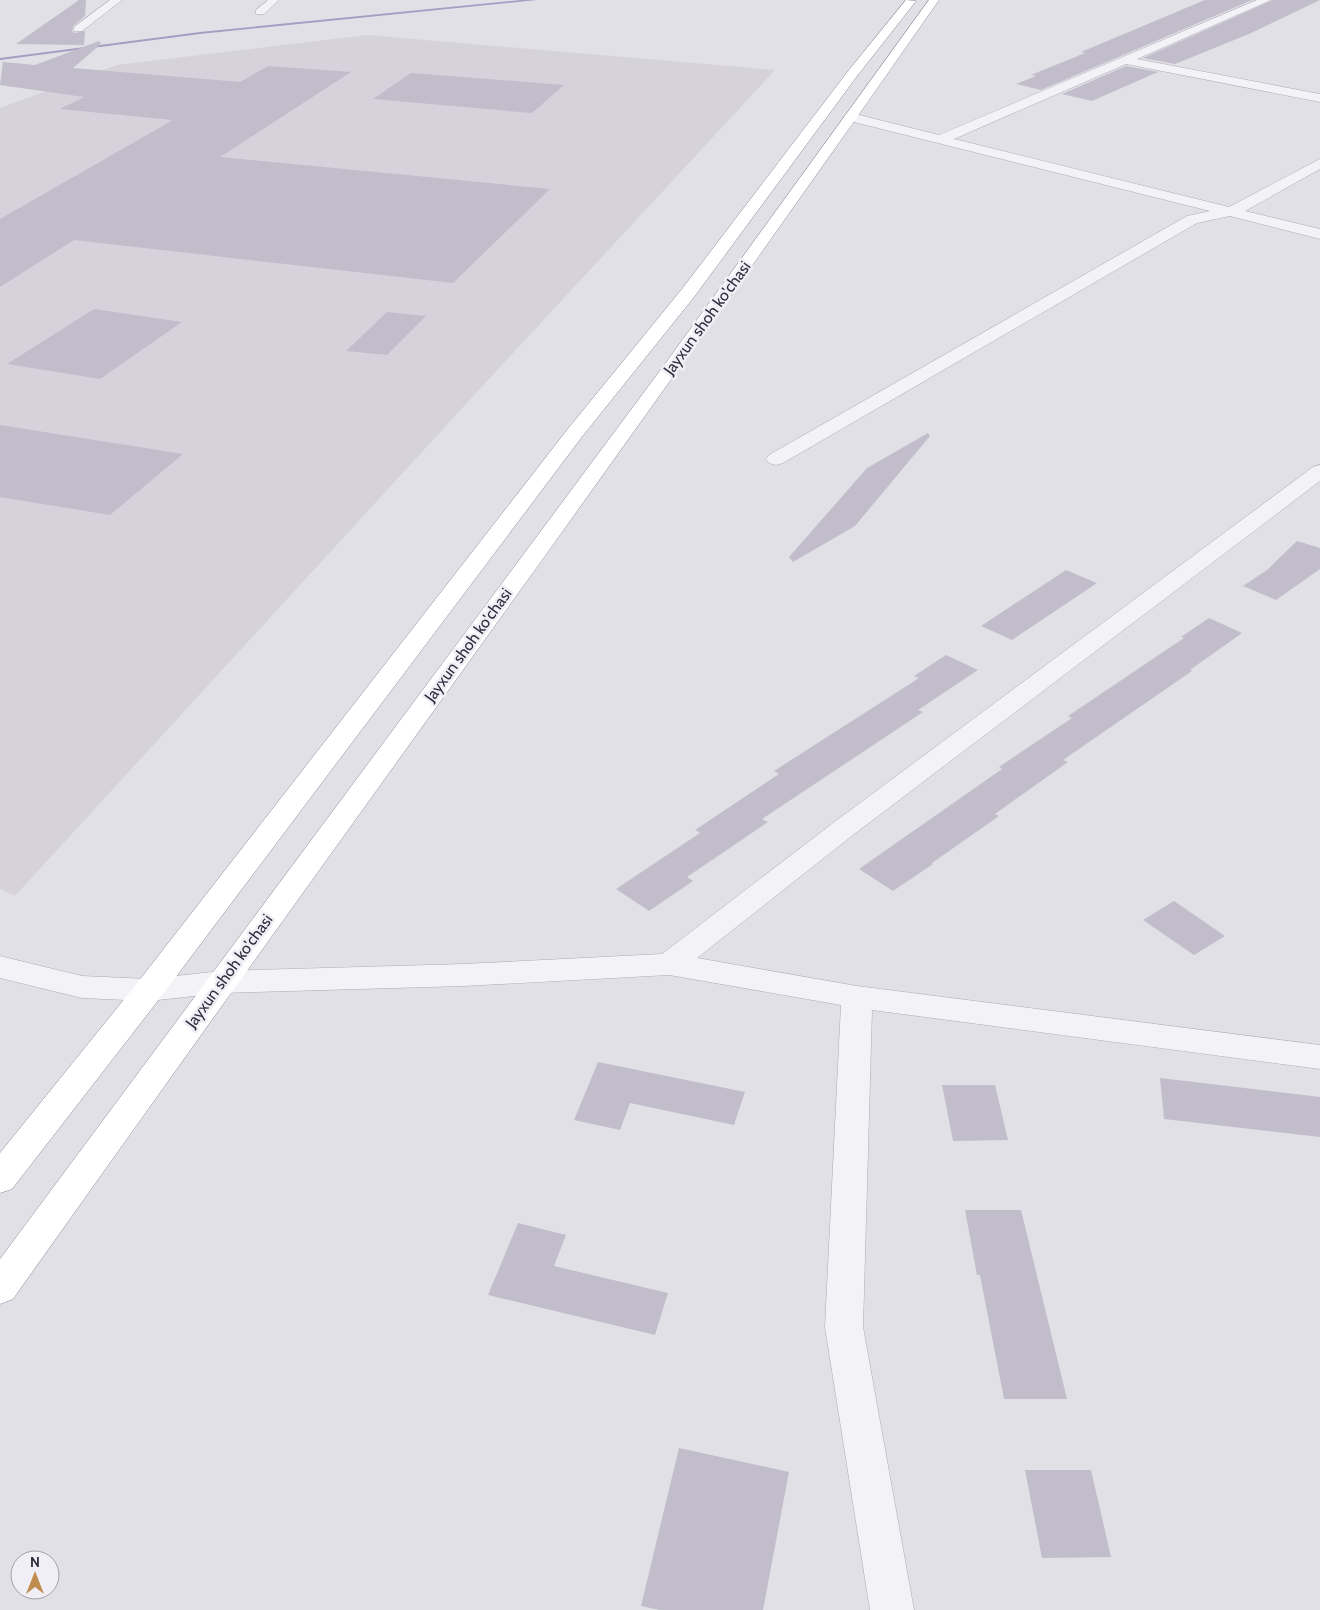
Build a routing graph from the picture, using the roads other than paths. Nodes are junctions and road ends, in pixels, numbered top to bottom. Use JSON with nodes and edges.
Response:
{"nodes":[{"id":1,"x":117,"y":0,"type":"edge"},
{"id":2,"x":274,"y":0,"type":"edge"},
{"id":3,"x":912,"y":0,"type":"edge"},
{"id":4,"x":934,"y":0,"type":"edge"},
{"id":5,"x":1266,"y":0,"type":"edge"},
{"id":6,"x":260,"y":12,"type":"dead end"},
{"id":7,"x":78,"y":29,"type":"dead end"},
{"id":8,"x":1127,"y":61,"type":"junction"},
{"id":9,"x":1320,"y":98,"type":"edge"},
{"id":10,"x":851,"y":117,"type":"junction"},
{"id":11,"x":938,"y":140,"type":"junction"},
{"id":12,"x":1320,"y":162,"type":"edge"},
{"id":13,"x":1233,"y":211,"type":"junction"},
{"id":14,"x":1320,"y":234,"type":"edge"},
{"id":15,"x":776,"y":459,"type":"dead end"},
{"id":16,"x":1320,"y":471,"type":"edge"},
{"id":17,"x":669,"y":964,"type":"junction"},
{"id":18,"x":0,"y":967,"type":"edge"},
{"id":19,"x":221,"y":982,"type":"junction"},
{"id":20,"x":149,"y":990,"type":"junction"},
{"id":21,"x":857,"y":997,"type":"junction"},
{"id":22,"x":1320,"y":1057,"type":"edge"},
{"id":23,"x":0,"y":1179,"type":"edge"},
{"id":24,"x":0,"y":1288,"type":"edge"},
{"id":25,"x":892,"y":1610,"type":"edge"}],
"edges":[{"from":1,"to":7,"type":"street"},
{"from":2,"to":6,"type":"street"},
{"from":3,"to":20,"type":"highway","name":"Jayxun shoh ko'chasi"},
{"from":4,"to":10,"type":"highway","name":"Jayxun shoh ko'chasi"},
{"from":5,"to":8,"type":"street"},
{"from":8,"to":9,"type":"street"},
{"from":8,"to":11,"type":"street"},
{"from":10,"to":11,"type":"street"},
{"from":10,"to":19,"type":"highway","name":"Jayxun shoh ko'chasi"},
{"from":11,"to":13,"type":"street"},
{"from":12,"to":13,"type":"street"},
{"from":13,"to":14,"type":"street"},
{"from":13,"to":15,"type":"street"},
{"from":16,"to":17,"type":"street"},
{"from":17,"to":19,"type":"street"},
{"from":17,"to":21,"type":"street"},
{"from":18,"to":20,"type":"street"},
{"from":19,"to":20,"type":"street"},
{"from":19,"to":24,"type":"highway","name":"Jayxun shoh ko'chasi"},
{"from":20,"to":23,"type":"highway","name":"Jayxun shoh ko'chasi"},
{"from":21,"to":22,"type":"street"},
{"from":21,"to":25,"type":"street"}]}
